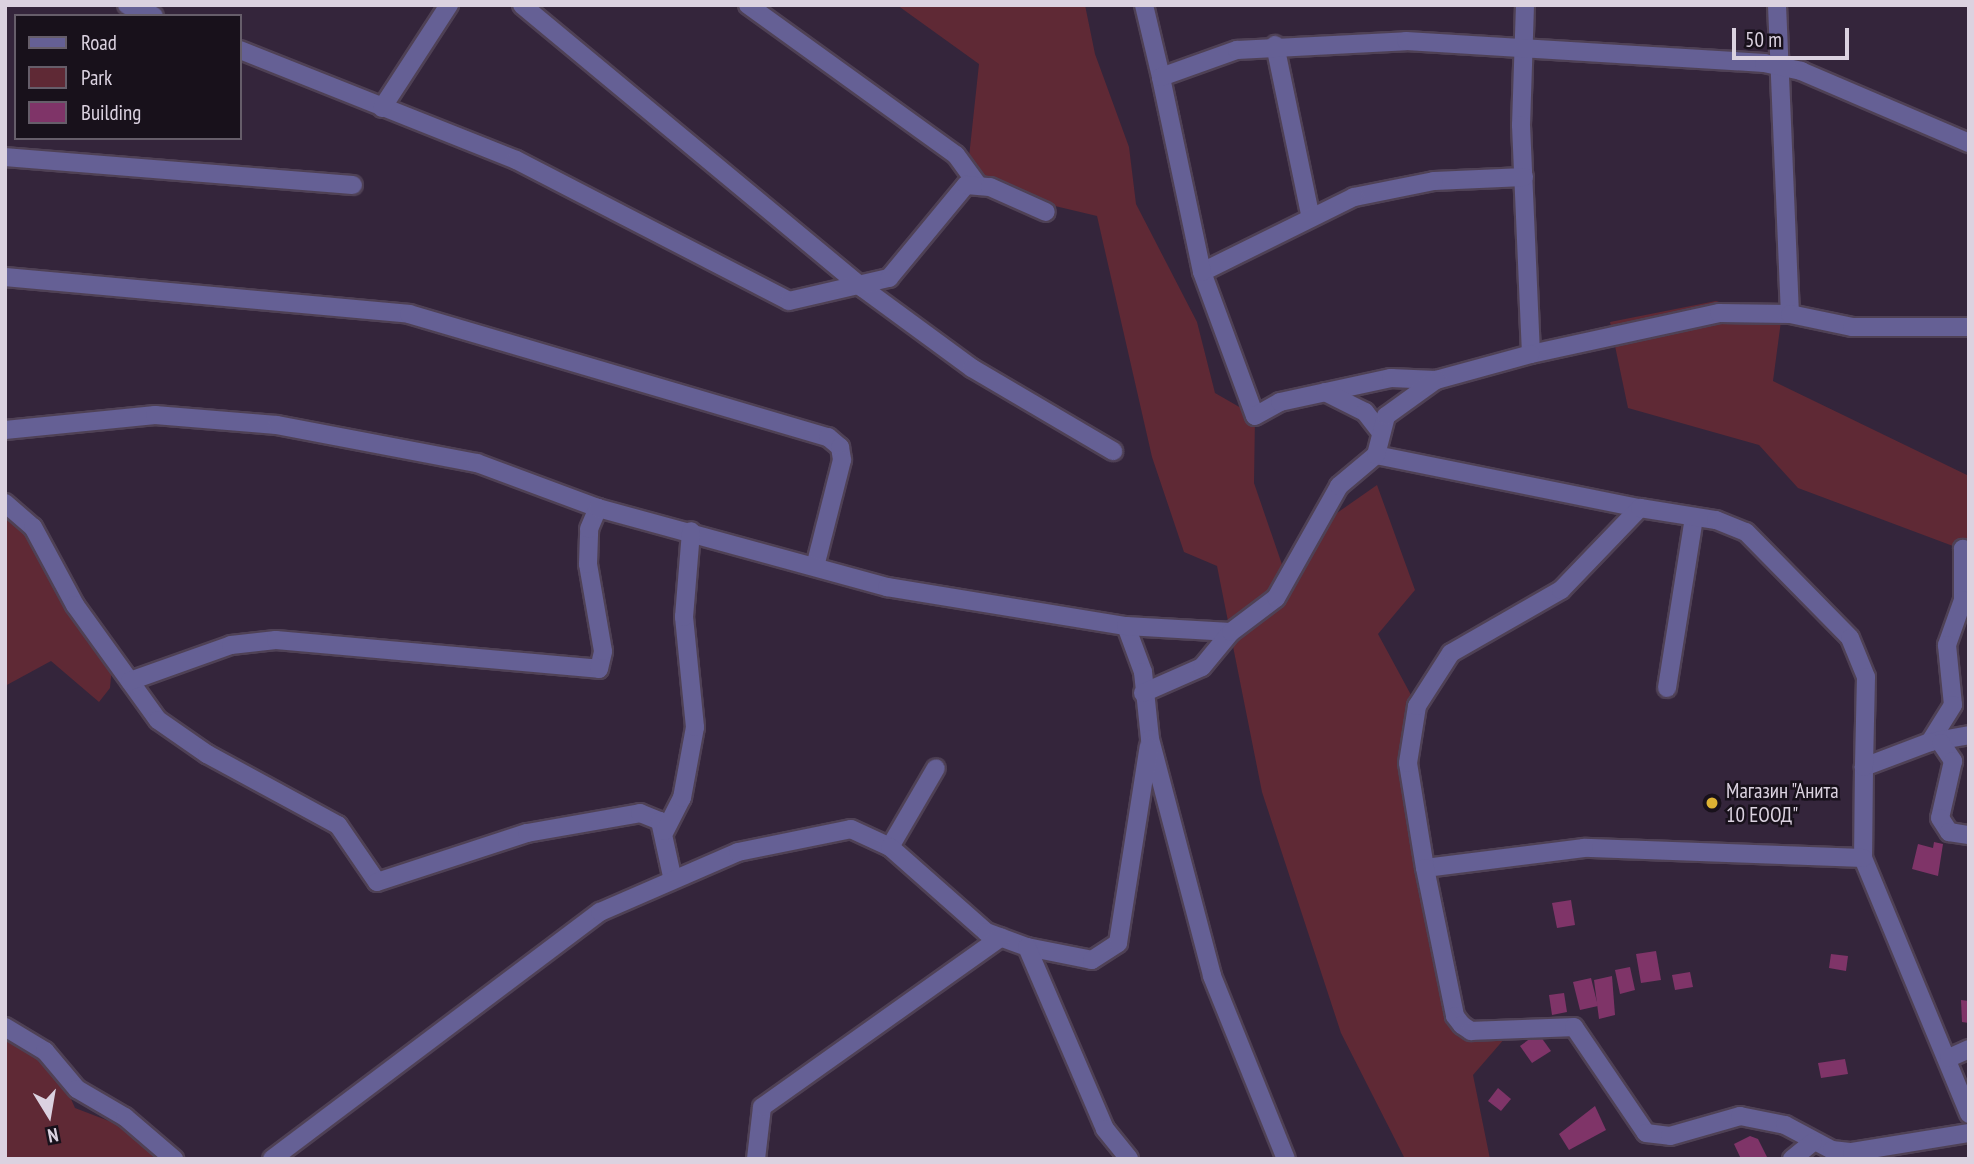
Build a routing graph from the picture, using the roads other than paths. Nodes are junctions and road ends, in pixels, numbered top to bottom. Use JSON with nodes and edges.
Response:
{"nodes":[{"id":1,"x":127,"y":5,"type":"edge"},
{"id":2,"x":449,"y":5,"type":"edge"},
{"id":3,"x":522,"y":5,"type":"edge"},
{"id":4,"x":748,"y":5,"type":"edge"},
{"id":5,"x":1143,"y":5,"type":"edge"},
{"id":6,"x":1525,"y":5,"type":"edge"},
{"id":7,"x":1777,"y":5,"type":"edge"},
{"id":8,"x":149,"y":14,"type":"edge"},
{"id":9,"x":1275,"y":45,"type":"junction"},
{"id":10,"x":242,"y":51,"type":"edge"},
{"id":11,"x":1523,"y":52,"type":"junction"},
{"id":12,"x":1781,"y":67,"type":"junction"},
{"id":13,"x":1161,"y":77,"type":"junction"},
{"id":14,"x":382,"y":108,"type":"junction"},
{"id":15,"x":1969,"y":143,"type":"edge"},
{"id":16,"x":5,"y":157,"type":"edge"},
{"id":17,"x":1524,"y":177,"type":"junction"},
{"id":18,"x":977,"y":184,"type":"junction"},
{"id":19,"x":353,"y":185,"type":"dead end"},
{"id":20,"x":1046,"y":212,"type":"dead end"},
{"id":21,"x":1310,"y":214,"type":"junction"},
{"id":22,"x":1202,"y":272,"type":"junction"},
{"id":23,"x":5,"y":277,"type":"edge"},
{"id":24,"x":863,"y":288,"type":"junction"},
{"id":25,"x":1790,"y":314,"type":"junction"},
{"id":26,"x":1969,"y":327,"type":"edge"},
{"id":27,"x":1531,"y":354,"type":"junction"},
{"id":28,"x":1436,"y":380,"type":"junction"},
{"id":29,"x":1325,"y":391,"type":"junction"},
{"id":30,"x":5,"y":430,"type":"edge"},
{"id":31,"x":1379,"y":430,"type":"junction"},
{"id":32,"x":1113,"y":452,"type":"dead end"},
{"id":33,"x":1376,"y":455,"type":"junction"},
{"id":34,"x":5,"y":503,"type":"edge"},
{"id":35,"x":598,"y":508,"type":"junction"},
{"id":36,"x":1640,"y":508,"type":"junction"},
{"id":37,"x":1694,"y":517,"type":"junction"},
{"id":38,"x":691,"y":531,"type":"junction"},
{"id":39,"x":1969,"y":552,"type":"edge"},
{"id":40,"x":815,"y":567,"type":"junction"},
{"id":41,"x":1126,"y":625,"type":"junction"},
{"id":42,"x":1231,"y":632,"type":"junction"},
{"id":43,"x":130,"y":681,"type":"junction"},
{"id":44,"x":1667,"y":688,"type":"dead end"},
{"id":45,"x":1143,"y":693,"type":"junction"},
{"id":46,"x":1969,"y":735,"type":"edge"},
{"id":47,"x":1150,"y":739,"type":"junction"},
{"id":48,"x":1936,"y":742,"type":"junction"},
{"id":49,"x":1864,"y":767,"type":"junction"},
{"id":50,"x":936,"y":768,"type":"dead end"},
{"id":51,"x":665,"y":831,"type":"junction"},
{"id":52,"x":1969,"y":835,"type":"edge"},
{"id":53,"x":890,"y":848,"type":"junction"},
{"id":54,"x":1863,"y":858,"type":"junction"},
{"id":55,"x":1425,"y":868,"type":"junction"},
{"id":56,"x":672,"y":876,"type":"junction"},
{"id":57,"x":1001,"y":937,"type":"junction"},
{"id":58,"x":1027,"y":947,"type":"junction"},
{"id":59,"x":5,"y":1027,"type":"edge"},
{"id":60,"x":1969,"y":1049,"type":"edge"},
{"id":61,"x":1948,"y":1058,"type":"junction"},
{"id":62,"x":1969,"y":1114,"type":"edge"},
{"id":63,"x":1969,"y":1133,"type":"edge"},
{"id":64,"x":1813,"y":1142,"type":"junction"},
{"id":65,"x":174,"y":1159,"type":"edge"},
{"id":66,"x":272,"y":1159,"type":"edge"},
{"id":67,"x":757,"y":1159,"type":"edge"},
{"id":68,"x":1129,"y":1159,"type":"edge"},
{"id":69,"x":1286,"y":1159,"type":"edge"},
{"id":70,"x":1792,"y":1159,"type":"edge"}],
"edges":[{"from":1,"to":8,"type":"street"},
{"from":2,"to":14,"type":"street"},
{"from":3,"to":24,"type":"street"},
{"from":4,"to":18,"type":"street"},
{"from":5,"to":13,"type":"street"},
{"from":6,"to":11,"type":"street"},
{"from":7,"to":12,"type":"street"},
{"from":9,"to":11,"type":"street"},
{"from":9,"to":13,"type":"street"},
{"from":9,"to":21,"type":"street"},
{"from":10,"to":14,"type":"street"},
{"from":11,"to":12,"type":"street"},
{"from":11,"to":17,"type":"street"},
{"from":12,"to":15,"type":"street"},
{"from":12,"to":25,"type":"street"},
{"from":13,"to":22,"type":"street"},
{"from":14,"to":24,"type":"street"},
{"from":16,"to":19,"type":"street"},
{"from":17,"to":21,"type":"street"},
{"from":17,"to":27,"type":"street"},
{"from":18,"to":20,"type":"street"},
{"from":18,"to":24,"type":"street"},
{"from":21,"to":22,"type":"street"},
{"from":22,"to":29,"type":"street"},
{"from":23,"to":40,"type":"street"},
{"from":24,"to":32,"type":"street"},
{"from":25,"to":26,"type":"street"},
{"from":25,"to":27,"type":"street"},
{"from":27,"to":28,"type":"street"},
{"from":28,"to":29,"type":"street"},
{"from":28,"to":31,"type":"street"},
{"from":29,"to":31,"type":"street"},
{"from":30,"to":35,"type":"street"},
{"from":31,"to":33,"type":"street"},
{"from":33,"to":36,"type":"street"},
{"from":33,"to":42,"type":"street"},
{"from":34,"to":43,"type":"street"},
{"from":35,"to":38,"type":"street"},
{"from":35,"to":43,"type":"street"},
{"from":36,"to":37,"type":"street"},
{"from":36,"to":55,"type":"street"},
{"from":37,"to":44,"type":"street"},
{"from":37,"to":49,"type":"street"},
{"from":38,"to":40,"type":"street"},
{"from":38,"to":51,"type":"street"},
{"from":39,"to":48,"type":"street"},
{"from":40,"to":41,"type":"street"},
{"from":41,"to":42,"type":"street"},
{"from":41,"to":45,"type":"street"},
{"from":42,"to":45,"type":"street"},
{"from":43,"to":51,"type":"street"},
{"from":45,"to":47,"type":"street"},
{"from":46,"to":48,"type":"street"},
{"from":47,"to":58,"type":"street"},
{"from":47,"to":69,"type":"street"},
{"from":48,"to":49,"type":"street"},
{"from":48,"to":52,"type":"street"},
{"from":49,"to":54,"type":"street"},
{"from":50,"to":53,"type":"street"},
{"from":51,"to":56,"type":"street"},
{"from":53,"to":56,"type":"street"},
{"from":53,"to":57,"type":"street"},
{"from":54,"to":55,"type":"street"},
{"from":54,"to":61,"type":"street"},
{"from":55,"to":64,"type":"street"},
{"from":56,"to":66,"type":"street"},
{"from":57,"to":58,"type":"street"},
{"from":57,"to":67,"type":"street"},
{"from":58,"to":68,"type":"street"},
{"from":59,"to":65,"type":"street"},
{"from":60,"to":61,"type":"street"},
{"from":61,"to":62,"type":"street"},
{"from":63,"to":64,"type":"street"},
{"from":64,"to":70,"type":"street"}]}
